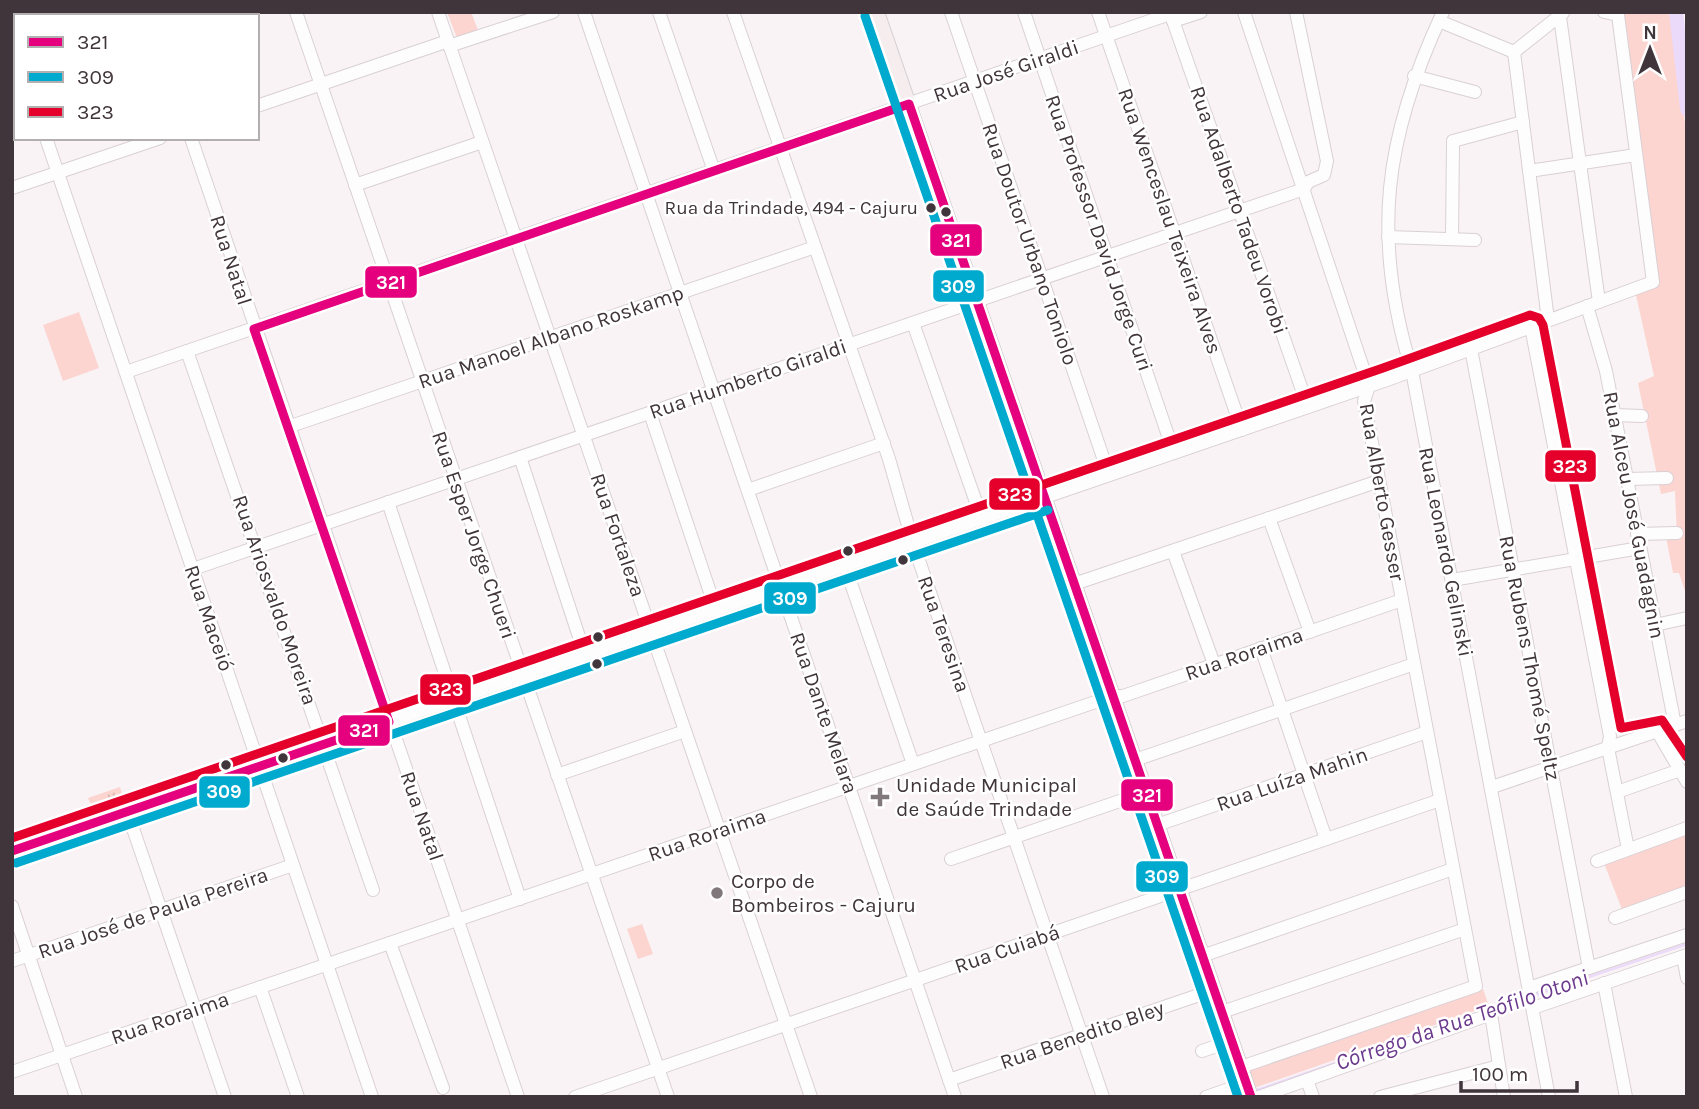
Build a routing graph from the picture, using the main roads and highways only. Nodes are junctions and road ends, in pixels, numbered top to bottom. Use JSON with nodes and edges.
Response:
{"nodes":[{"id":1,"x":877,"y":12,"type":"edge"},
{"id":2,"x":1249,"y":1090,"type":"edge"}],
"edges":[{"from":1,"to":2,"type":"main road"}]}
